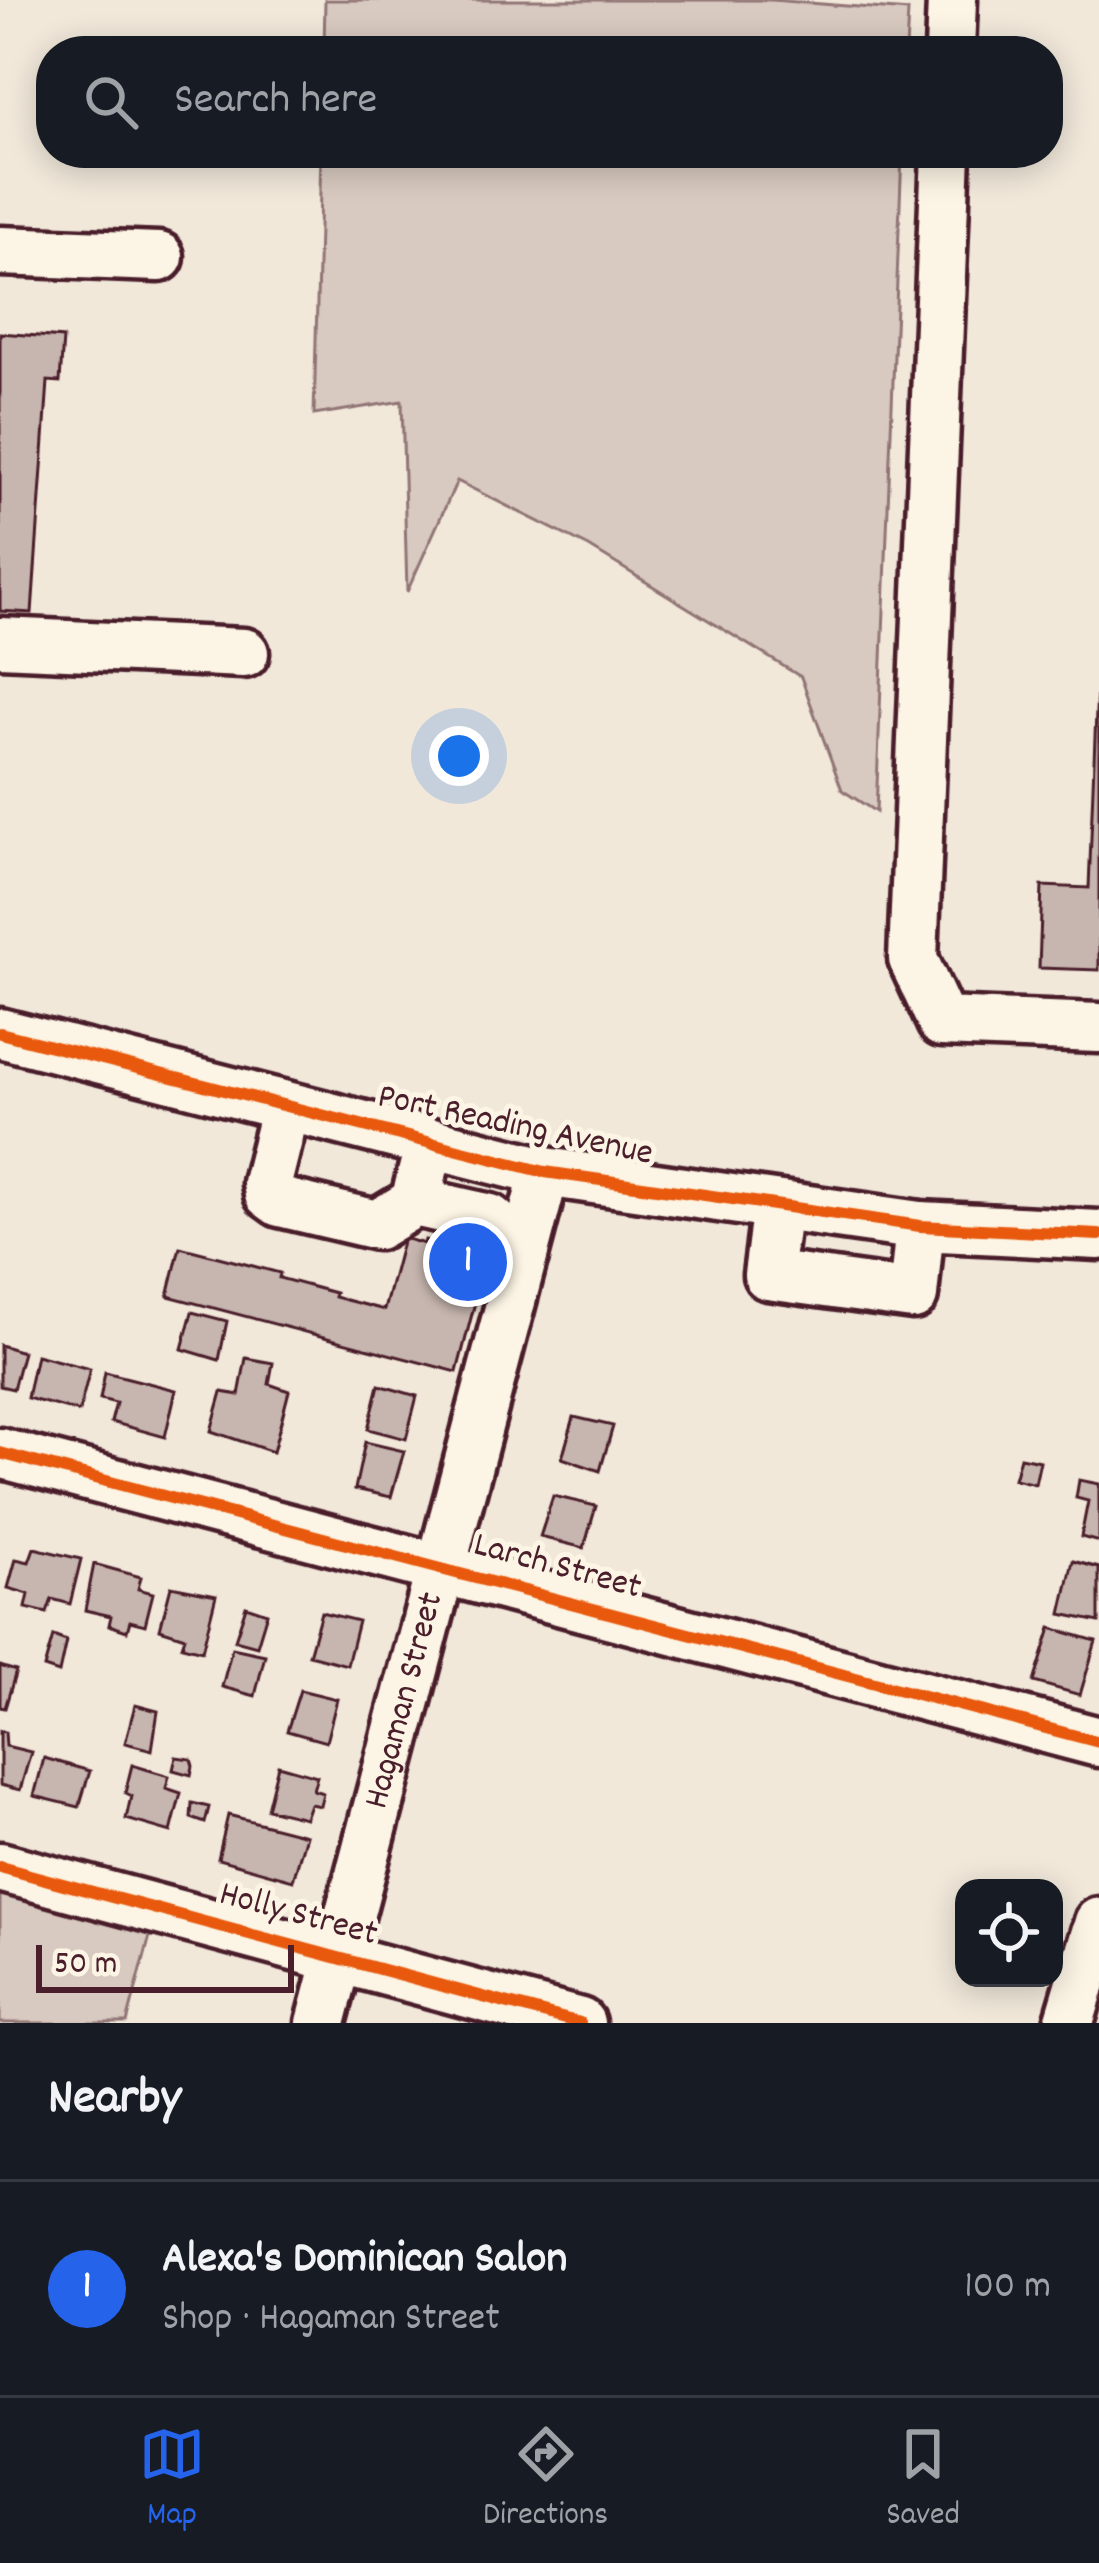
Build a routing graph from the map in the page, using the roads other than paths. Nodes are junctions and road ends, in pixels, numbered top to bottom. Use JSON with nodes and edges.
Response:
{"nodes":[{"id":1,"x":952,"y":0,"type":"edge"},
{"id":2,"x":951,"y":36,"type":"edge"},
{"id":3,"x":945,"y":168,"type":"edge"},
{"id":4,"x":0,"y":251,"type":"edge"},
{"id":5,"x":159,"y":257,"type":"dead end"},
{"id":6,"x":0,"y":642,"type":"edge"},
{"id":7,"x":244,"y":653,"type":"dead end"},
{"id":8,"x":1099,"y":1028,"type":"edge"},
{"id":9,"x":0,"y":1033,"type":"edge"},
{"id":10,"x":286,"y":1106,"type":"junction"},
{"id":11,"x":430,"y":1144,"type":"junction"},
{"id":12,"x":545,"y":1172,"type":"junction"},
{"id":13,"x":415,"y":1202,"type":"junction"},
{"id":14,"x":777,"y":1206,"type":"junction"},
{"id":15,"x":920,"y":1226,"type":"junction"},
{"id":16,"x":1099,"y":1235,"type":"edge"},
{"id":17,"x":524,"y":1257,"type":"junction"},
{"id":18,"x":0,"y":1453,"type":"edge"},
{"id":19,"x":441,"y":1569,"type":"junction"},
{"id":20,"x":1099,"y":1742,"type":"edge"},
{"id":21,"x":0,"y":1868,"type":"edge"},
{"id":22,"x":1099,"y":1922,"type":"edge"},
{"id":23,"x":338,"y":1958,"type":"junction"},
{"id":24,"x":1092,"y":1978,"type":"edge"},
{"id":25,"x":321,"y":2023,"type":"edge"},
{"id":26,"x":580,"y":2023,"type":"edge"},
{"id":27,"x":1069,"y":2023,"type":"edge"}],
"edges":[{"from":1,"to":2,"type":"street"},
{"from":3,"to":8,"type":"street"},
{"from":4,"to":5,"type":"street"},
{"from":6,"to":7,"type":"street"},
{"from":9,"to":10,"type":"street","name":"Port Reading Avenue"},
{"from":10,"to":11,"type":"street","name":"Port Reading Avenue"},
{"from":10,"to":13,"type":"street"},
{"from":11,"to":12,"type":"street","name":"Port Reading Avenue"},
{"from":11,"to":13,"type":"street"},
{"from":12,"to":14,"type":"street","name":"Port Reading Avenue"},
{"from":12,"to":17,"type":"street","name":"Hagaman Street"},
{"from":13,"to":17,"type":"street"},
{"from":14,"to":15,"type":"street","name":"Port Reading Avenue"},
{"from":14,"to":15,"type":"street"},
{"from":15,"to":16,"type":"street","name":"Port Reading Avenue"},
{"from":17,"to":19,"type":"street","name":"Hagaman Street"},
{"from":18,"to":19,"type":"street","name":"Larch Street"},
{"from":19,"to":20,"type":"street","name":"Larch Street"},
{"from":19,"to":23,"type":"street","name":"Hagaman Street"},
{"from":21,"to":23,"type":"street","name":"Holly Street"},
{"from":22,"to":24,"type":"street"},
{"from":23,"to":25,"type":"street","name":"Hagaman Street"},
{"from":23,"to":26,"type":"street","name":"Holly Street"},
{"from":24,"to":27,"type":"street"}]}
